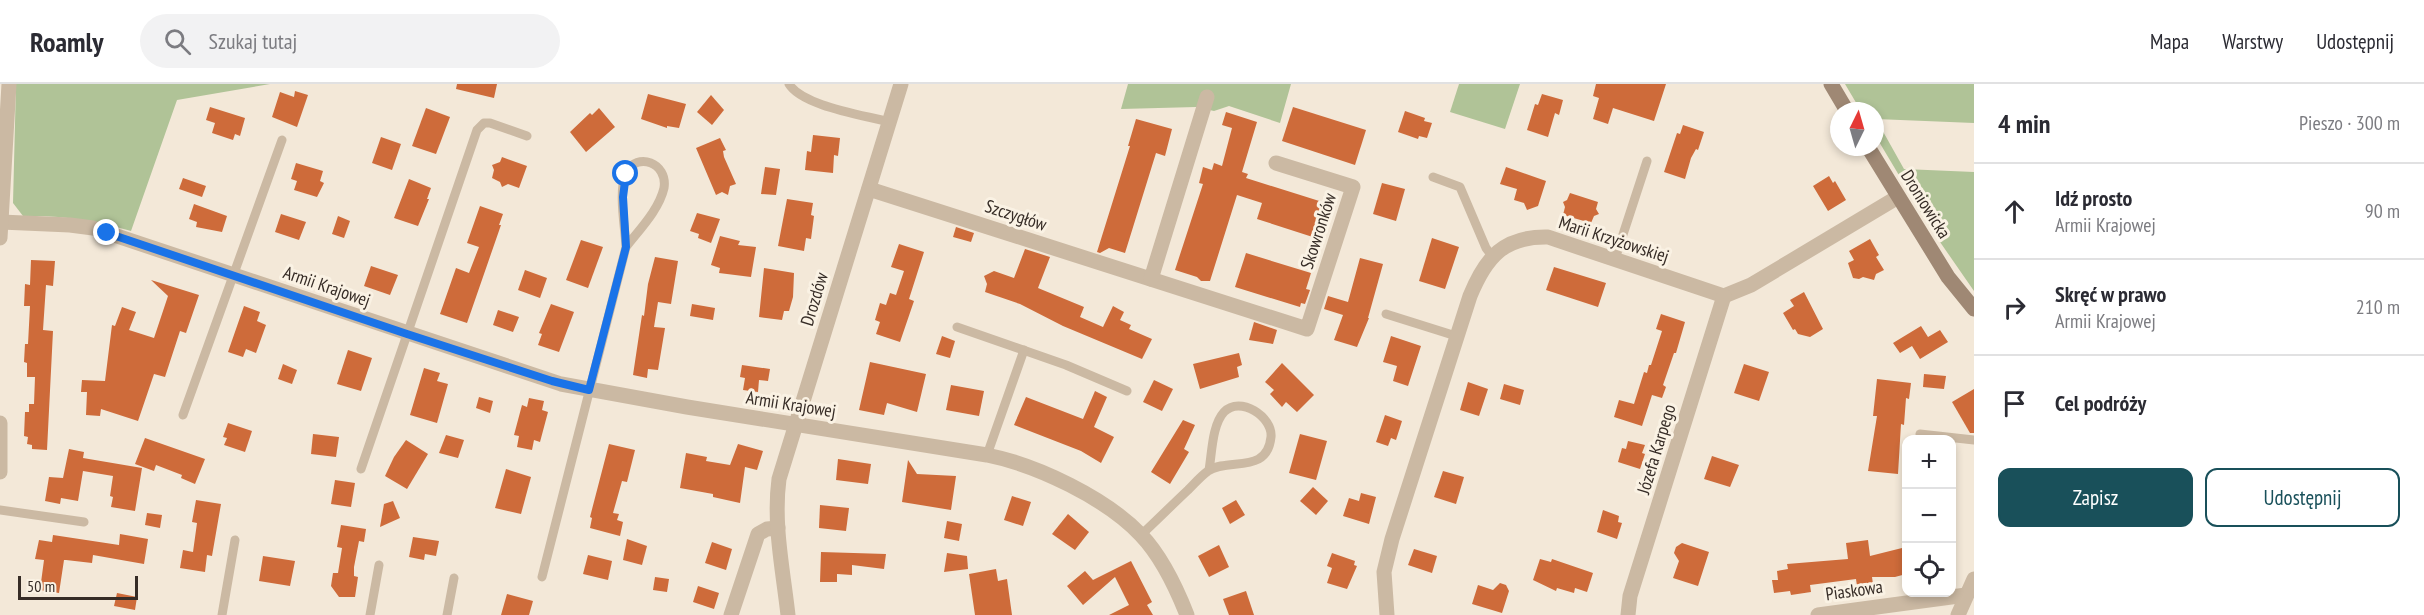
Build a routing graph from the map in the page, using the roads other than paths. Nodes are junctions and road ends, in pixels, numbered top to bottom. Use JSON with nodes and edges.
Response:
{"nodes":[{"id":1,"x":9,"y":84,"type":"edge"},
{"id":2,"x":789,"y":84,"type":"edge"},
{"id":3,"x":901,"y":84,"type":"edge"},
{"id":4,"x":1831,"y":84,"type":"edge"},
{"id":5,"x":1207,"y":97,"type":"dead end"},
{"id":6,"x":1842,"y":102,"type":"edge"},
{"id":7,"x":889,"y":122,"type":"junction"},
{"id":8,"x":527,"y":136,"type":"dead end"},
{"id":9,"x":282,"y":140,"type":"dead end"},
{"id":10,"x":1873,"y":156,"type":"edge"},
{"id":11,"x":1647,"y":161,"type":"dead end"},
{"id":12,"x":1276,"y":163,"type":"dead end"},
{"id":13,"x":1433,"y":177,"type":"dead end"},
{"id":14,"x":868,"y":189,"type":"junction"},
{"id":15,"x":1898,"y":197,"type":"junction"},
{"id":16,"x":1,"y":230,"type":"edge"},
{"id":17,"x":626,"y":247,"type":"junction"},
{"id":18,"x":1492,"y":256,"type":"junction"},
{"id":19,"x":1615,"y":259,"type":"junction"},
{"id":20,"x":234,"y":276,"type":"junction"},
{"id":21,"x":1151,"y":279,"type":"junction"},
{"id":22,"x":1725,"y":296,"type":"junction"},
{"id":23,"x":1974,"y":309,"type":"edge"},
{"id":24,"x":1386,"y":314,"type":"dead end"},
{"id":25,"x":957,"y":327,"type":"dead end"},
{"id":26,"x":1307,"y":329,"type":"joint"},
{"id":27,"x":407,"y":334,"type":"junction"},
{"id":28,"x":1456,"y":336,"type":"junction"},
{"id":29,"x":1024,"y":350,"type":"junction"},
{"id":30,"x":589,"y":390,"type":"junction"},
{"id":31,"x":1127,"y":392,"type":"dead end"},
{"id":32,"x":183,"y":415,"type":"dead end"},
{"id":33,"x":0,"y":423,"type":"edge"},
{"id":34,"x":796,"y":424,"type":"junction"},
{"id":35,"x":1920,"y":434,"type":"dead end"},
{"id":36,"x":1974,"y":440,"type":"edge"},
{"id":37,"x":987,"y":454,"type":"junction"},
{"id":38,"x":361,"y":469,"type":"dead end"},
{"id":39,"x":1209,"y":470,"type":"junction"},
{"id":40,"x":0,"y":472,"type":"edge"},
{"id":41,"x":0,"y":510,"type":"edge"},
{"id":42,"x":84,"y":522,"type":"dead end"},
{"id":43,"x":778,"y":528,"type":"junction"},
{"id":44,"x":1141,"y":535,"type":"junction"},
{"id":45,"x":235,"y":540,"type":"dead end"},
{"id":46,"x":379,"y":564,"type":"dead end"},
{"id":47,"x":542,"y":577,"type":"dead end"},
{"id":48,"x":454,"y":578,"type":"dead end"},
{"id":49,"x":1974,"y":579,"type":"edge"},
{"id":50,"x":1966,"y":595,"type":"junction"},
{"id":51,"x":222,"y":615,"type":"edge"},
{"id":52,"x":370,"y":615,"type":"edge"},
{"id":53,"x":447,"y":615,"type":"edge"},
{"id":54,"x":731,"y":615,"type":"edge"},
{"id":55,"x":788,"y":615,"type":"edge"},
{"id":56,"x":1187,"y":615,"type":"edge"},
{"id":57,"x":1387,"y":615,"type":"edge"},
{"id":58,"x":1628,"y":615,"type":"edge"},
{"id":59,"x":1818,"y":615,"type":"edge"},
{"id":60,"x":1958,"y":615,"type":"edge"}],
"edges":[{"from":1,"to":16,"type":"street"},
{"from":2,"to":7,"type":"lane"},
{"from":3,"to":7,"type":"street","name":"Drozdów"},
{"from":4,"to":6,"type":"street"},
{"from":5,"to":21,"type":"street"},
{"from":7,"to":14,"type":"street","name":"Drozdów"},
{"from":8,"to":27,"type":"lane"},
{"from":9,"to":20,"type":"lane"},
{"from":10,"to":15,"type":"street","name":"Droniowicka"},
{"from":11,"to":19,"type":"lane"},
{"from":12,"to":26,"type":"street","name":"Skowronków"},
{"from":13,"to":18,"type":"lane"},
{"from":14,"to":21,"type":"street","name":"Szczygłów"},
{"from":14,"to":34,"type":"street","name":"Drozdów"},
{"from":15,"to":22,"type":"street"},
{"from":15,"to":23,"type":"street","name":"Droniowicka"},
{"from":16,"to":20,"type":"street","name":"Armii Krajowej"},
{"from":17,"to":17,"type":"lane"},
{"from":17,"to":30,"type":"lane"},
{"from":18,"to":19,"type":"street","name":"Marii Krzyżowskiej"},
{"from":18,"to":28,"type":"street","name":"Marii Krzyżowskiej"},
{"from":19,"to":22,"type":"street","name":"Marii Krzyżowskiej"},
{"from":20,"to":27,"type":"street","name":"Armii Krajowej"},
{"from":20,"to":32,"type":"lane"},
{"from":21,"to":26,"type":"street","name":"Szczygłów"},
{"from":22,"to":58,"type":"street","name":"Józefa Karpego"},
{"from":24,"to":28,"type":"lane"},
{"from":25,"to":29,"type":"lane"},
{"from":27,"to":30,"type":"street","name":"Armii Krajowej"},
{"from":27,"to":38,"type":"lane"},
{"from":28,"to":57,"type":"street","name":"Marii Krzyżowskiej"},
{"from":29,"to":31,"type":"lane"},
{"from":29,"to":37,"type":"lane"},
{"from":30,"to":34,"type":"street","name":"Armii Krajowej"},
{"from":30,"to":47,"type":"lane"},
{"from":33,"to":40,"type":"street"},
{"from":34,"to":37,"type":"street","name":"Armii Krajowej"},
{"from":34,"to":43,"type":"street","name":"Drozdów"},
{"from":35,"to":36,"type":"lane"},
{"from":37,"to":44,"type":"street","name":"Armii Krajowej"},
{"from":39,"to":39,"type":"lane"},
{"from":39,"to":44,"type":"lane"},
{"from":41,"to":42,"type":"lane"},
{"from":43,"to":54,"type":"street"},
{"from":43,"to":55,"type":"street","name":"Drozdów"},
{"from":44,"to":56,"type":"street","name":"Armii Krajowej"},
{"from":45,"to":51,"type":"lane"},
{"from":46,"to":52,"type":"lane"},
{"from":48,"to":53,"type":"lane"},
{"from":49,"to":50,"type":"street"},
{"from":50,"to":59,"type":"street","name":"Piaskowa"},
{"from":50,"to":60,"type":"street"}]}
